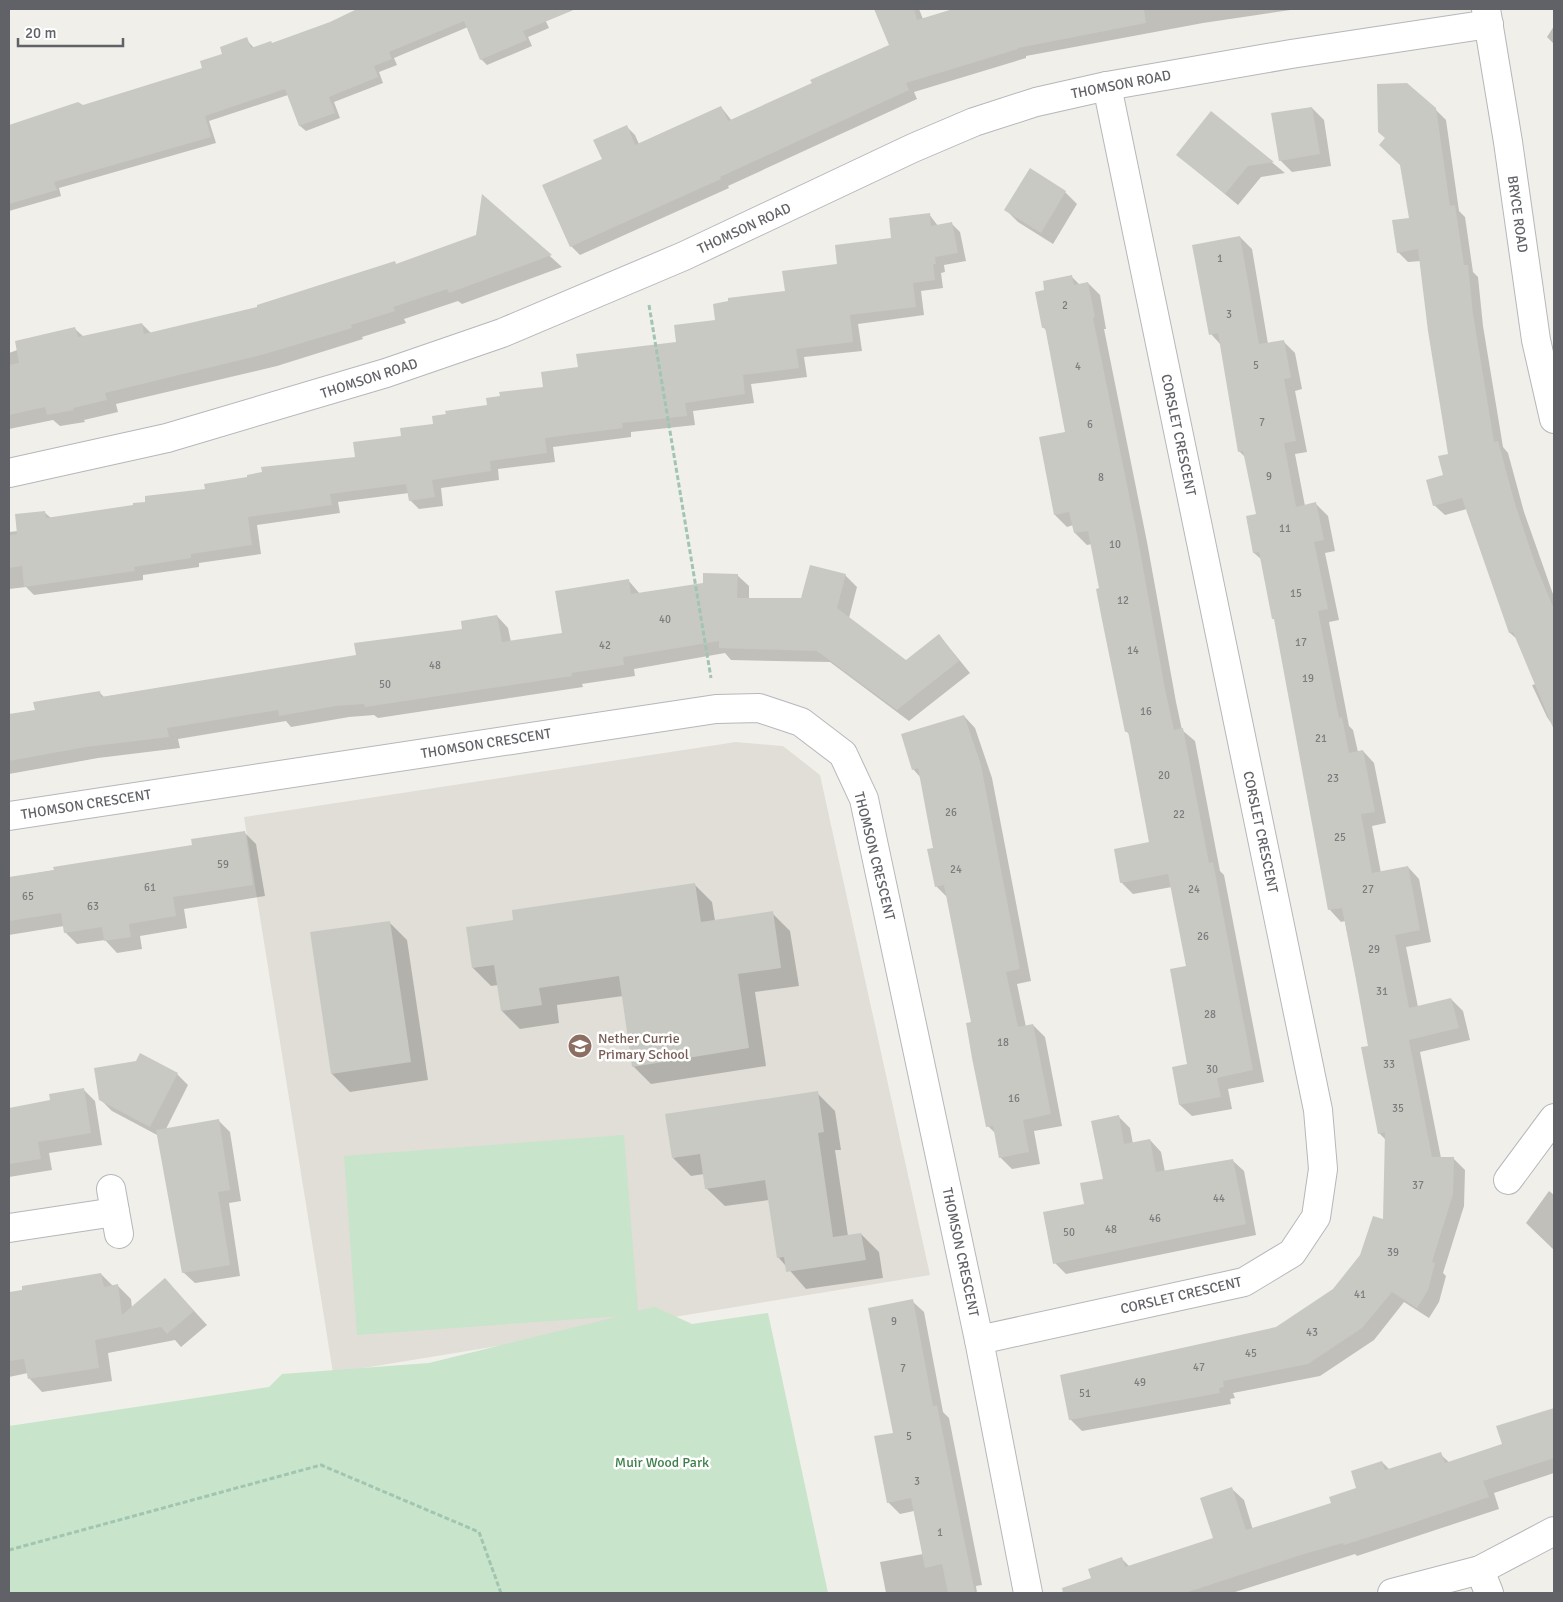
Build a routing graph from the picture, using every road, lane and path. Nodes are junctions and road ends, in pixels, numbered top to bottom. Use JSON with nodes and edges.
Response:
{"nodes":[{"id":1,"x":1488,"y":16,"type":"edge"},
{"id":2,"x":1107,"y":86,"type":"junction"},
{"id":3,"x":649,"y":304,"type":"dead end"},
{"id":4,"x":1554,"y":419,"type":"edge"},
{"id":5,"x":9,"y":473,"type":"edge"},
{"id":6,"x":716,"y":709,"type":"junction"},
{"id":7,"x":9,"y":816,"type":"edge"},
{"id":8,"x":1554,"y":1118,"type":"edge"},
{"id":9,"x":1508,"y":1180,"type":"dead end"},
{"id":10,"x":115,"y":1212,"type":"dead end"},
{"id":11,"x":9,"y":1228,"type":"edge"},
{"id":12,"x":979,"y":1340,"type":"junction"},
{"id":13,"x":1554,"y":1531,"type":"edge"},
{"id":14,"x":9,"y":1550,"type":"edge"},
{"id":15,"x":1484,"y":1582,"type":"edge"},
{"id":16,"x":501,"y":1593,"type":"edge"},
{"id":17,"x":1028,"y":1593,"type":"edge"},
{"id":18,"x":1392,"y":1593,"type":"edge"}],
"edges":[{"from":1,"to":2,"type":"street","name":"THOMSON ROAD"},
{"from":1,"to":4,"type":"street","name":"BRYCE ROAD"},
{"from":2,"to":5,"type":"street","name":"THOMSON ROAD"},
{"from":2,"to":12,"type":"street","name":"CORSLET CRESCENT"},
{"from":3,"to":6,"type":"path"},
{"from":6,"to":7,"type":"street","name":"THOMSON CRESCENT"},
{"from":6,"to":12,"type":"street","name":"THOMSON CRESCENT"},
{"from":8,"to":9,"type":"street"},
{"from":10,"to":11,"type":"street"},
{"from":12,"to":17,"type":"street","name":"THOMSON CRESCENT"},
{"from":13,"to":15,"type":"street"},
{"from":14,"to":16,"type":"path"},
{"from":15,"to":18,"type":"street"}]}
